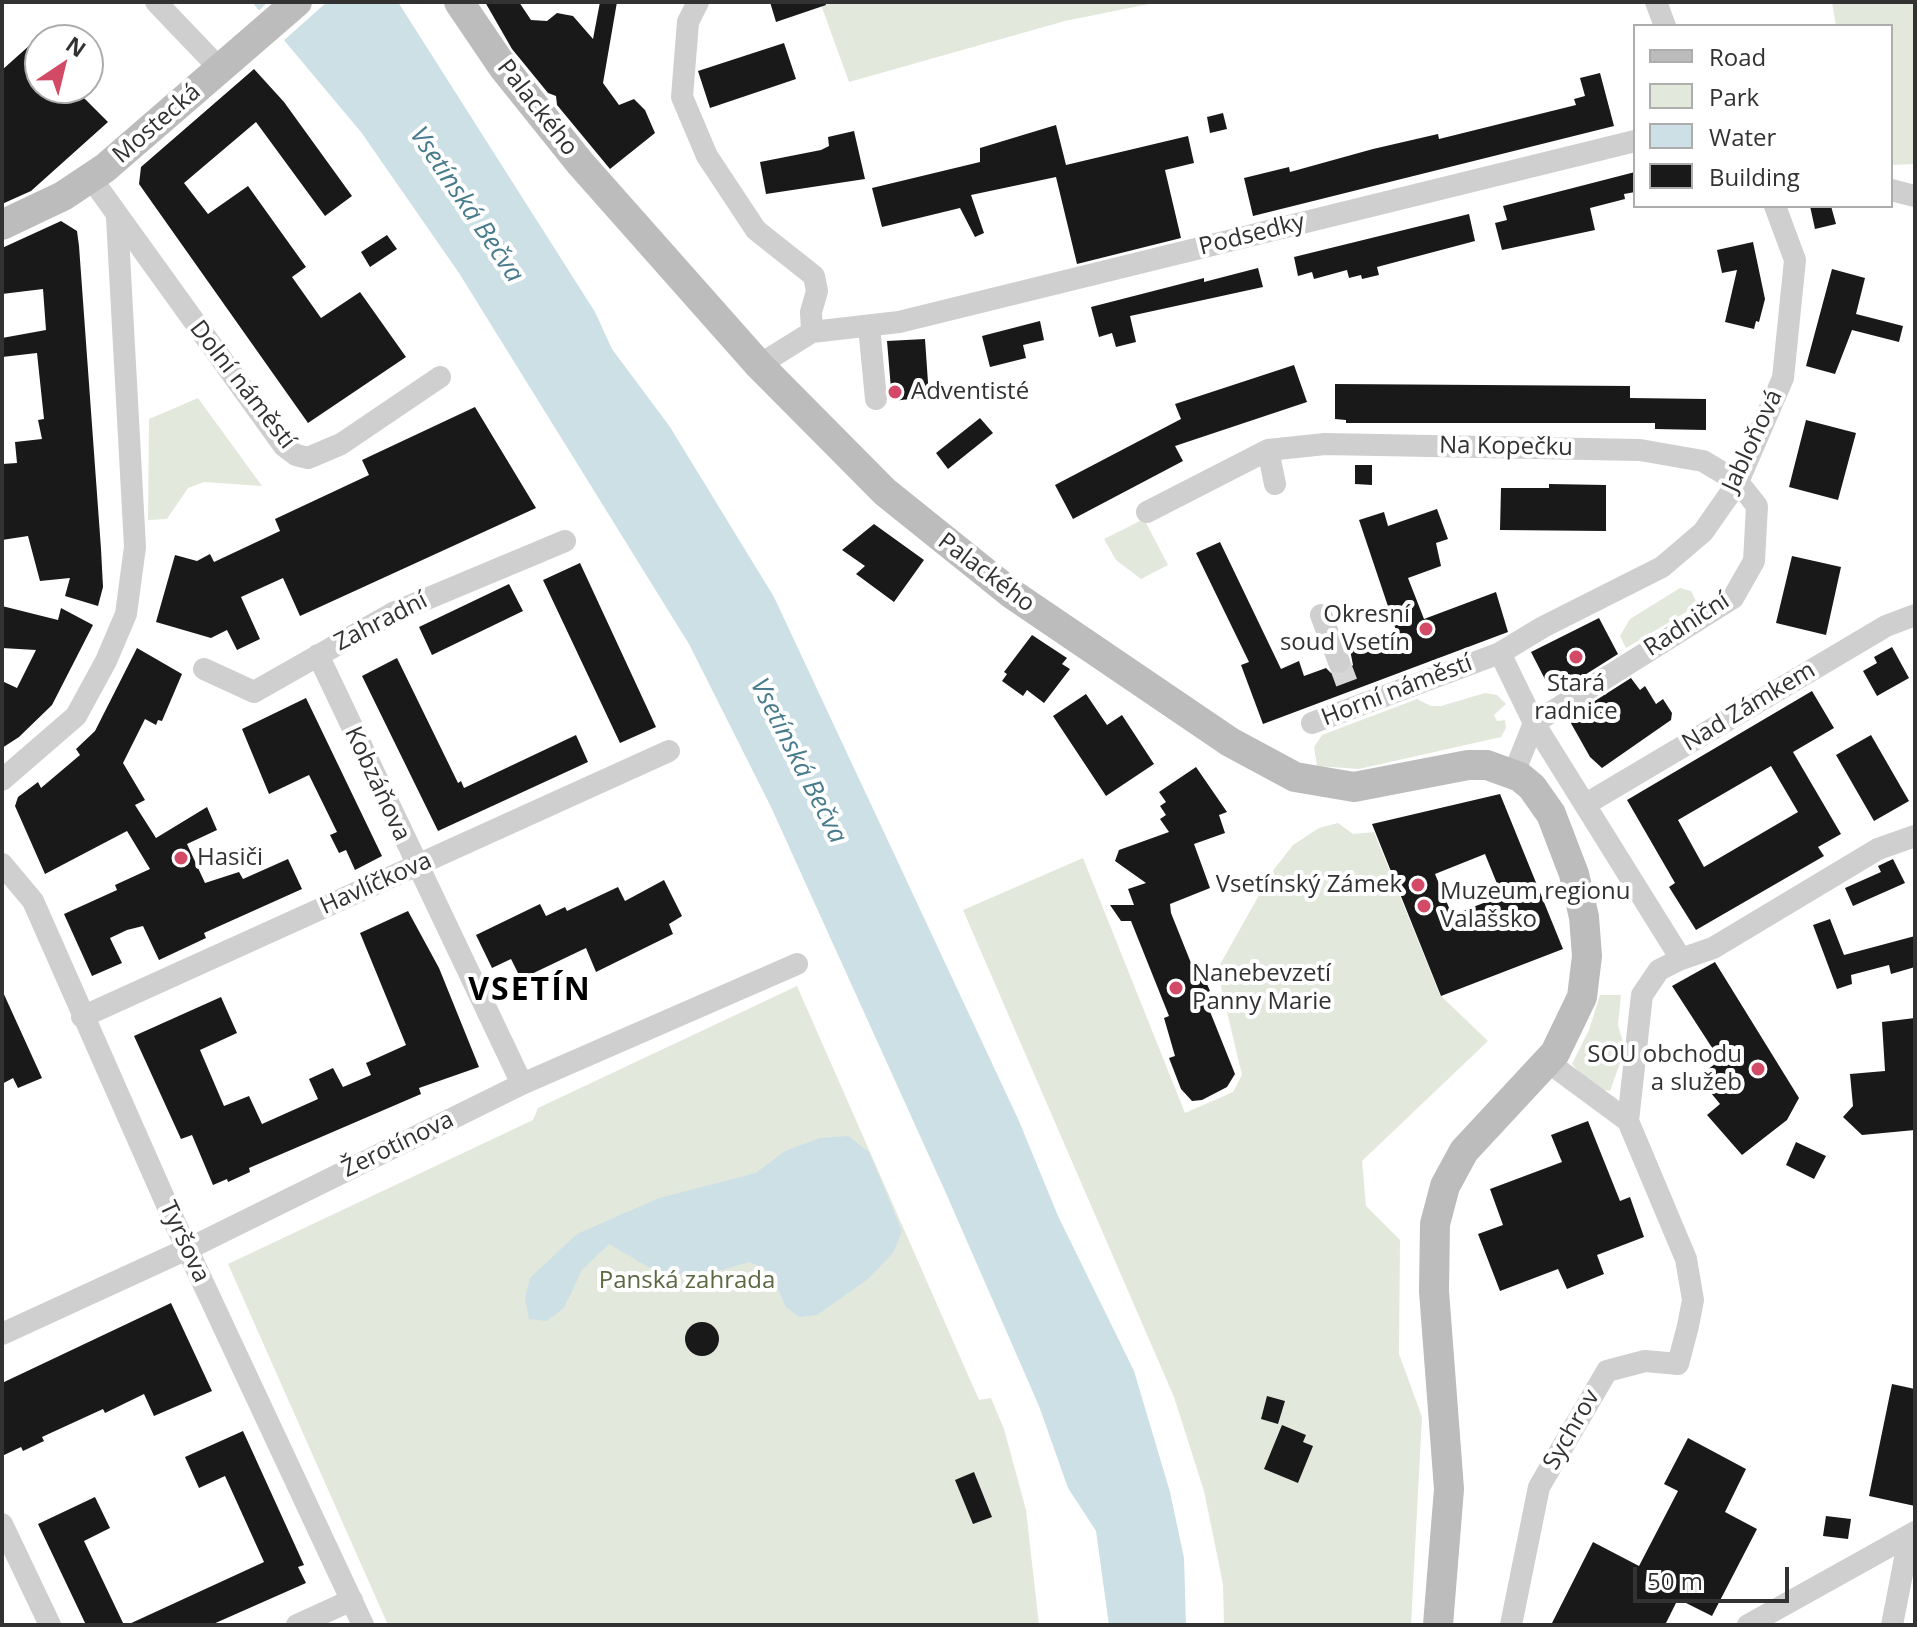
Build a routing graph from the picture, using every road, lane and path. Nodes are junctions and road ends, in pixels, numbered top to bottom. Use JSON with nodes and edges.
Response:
{"nodes":[{"id":1,"x":156,"y":2,"type":"edge"},
{"id":2,"x":297,"y":2,"type":"edge"},
{"id":3,"x":459,"y":2,"type":"edge"},
{"id":4,"x":698,"y":2,"type":"edge"},
{"id":5,"x":1656,"y":2,"type":"edge"},
{"id":6,"x":1664,"y":24,"type":"edge"},
{"id":7,"x":220,"y":69,"type":"junction"},
{"id":8,"x":1633,"y":141,"type":"edge"},
{"id":9,"x":91,"y":178,"type":"junction"},
{"id":10,"x":1893,"y":190,"type":"edge"},
{"id":11,"x":1915,"y":196,"type":"edge"},
{"id":12,"x":1776,"y":208,"type":"edge"},
{"id":13,"x":117,"y":218,"type":"junction"},
{"id":14,"x":2,"y":225,"type":"edge"},
{"id":15,"x":869,"y":327,"type":"junction"},
{"id":16,"x":812,"y":332,"type":"junction"},
{"id":17,"x":759,"y":365,"type":"junction"},
{"id":18,"x":440,"y":377,"type":"dead end"},
{"id":19,"x":876,"y":399,"type":"dead end"},
{"id":20,"x":1268,"y":450,"type":"junction"},
{"id":21,"x":1738,"y":482,"type":"junction"},
{"id":22,"x":1275,"y":484,"type":"dead end"},
{"id":23,"x":1147,"y":512,"type":"dead end"},
{"id":24,"x":565,"y":541,"type":"dead end"},
{"id":25,"x":1321,"y":615,"type":"dead end"},
{"id":26,"x":1915,"y":615,"type":"edge"},
{"id":27,"x":1500,"y":653,"type":"junction"},
{"id":28,"x":318,"y":655,"type":"junction"},
{"id":29,"x":1339,"y":662,"type":"tunnel mouth"},
{"id":30,"x":204,"y":669,"type":"dead end"},
{"id":31,"x":1312,"y":723,"type":"dead end"},
{"id":32,"x":1534,"y":723,"type":"junction"},
{"id":33,"x":669,"y":751,"type":"dead end"},
{"id":34,"x":1514,"y":773,"type":"junction"},
{"id":35,"x":2,"y":780,"type":"edge"},
{"id":36,"x":1586,"y":804,"type":"junction"},
{"id":37,"x":1915,"y":836,"type":"edge"},
{"id":38,"x":2,"y":864,"type":"edge"},
{"id":39,"x":415,"y":866,"type":"junction"},
{"id":40,"x":1681,"y":959,"type":"junction"},
{"id":41,"x":797,"y":964,"type":"dead end"},
{"id":42,"x":82,"y":1017,"type":"junction"},
{"id":43,"x":1548,"y":1062,"type":"junction"},
{"id":44,"x":522,"y":1084,"type":"junction"},
{"id":45,"x":1628,"y":1121,"type":"junction"},
{"id":46,"x":187,"y":1249,"type":"junction"},
{"id":47,"x":2,"y":1334,"type":"edge"},
{"id":48,"x":2,"y":1524,"type":"edge"},
{"id":49,"x":1912,"y":1535,"type":"edge"},
{"id":50,"x":352,"y":1600,"type":"junction"},
{"id":51,"x":50,"y":1625,"type":"edge"},
{"id":52,"x":297,"y":1625,"type":"edge"},
{"id":53,"x":363,"y":1625,"type":"edge"},
{"id":54,"x":1438,"y":1625,"type":"edge"},
{"id":55,"x":1511,"y":1625,"type":"edge"},
{"id":56,"x":1748,"y":1625,"type":"edge"},
{"id":57,"x":1892,"y":1625,"type":"edge"}],
"edges":[{"from":1,"to":7,"type":"street"},
{"from":2,"to":7,"type":"street","name":"Mostecká"},
{"from":3,"to":17,"type":"street","name":"Palackého"},
{"from":4,"to":16,"type":"street"},
{"from":5,"to":6,"type":"street"},
{"from":7,"to":9,"type":"street","name":"Mostecká"},
{"from":8,"to":15,"type":"street","name":"Podsedky"},
{"from":9,"to":13,"type":"street","name":"Dolní náměstí"},
{"from":9,"to":14,"type":"street","name":"Mostecká"},
{"from":10,"to":11,"type":"street"},
{"from":12,"to":21,"type":"street","name":"Jabloňová"},
{"from":13,"to":18,"type":"street","name":"Dolní náměstí"},
{"from":13,"to":35,"type":"street","name":"Dolní náměstí"},
{"from":15,"to":16,"type":"street","name":"Podsedky"},
{"from":15,"to":19,"type":"street"},
{"from":16,"to":17,"type":"street","name":"Podsedky"},
{"from":17,"to":34,"type":"street","name":"Palackého"},
{"from":20,"to":21,"type":"street","name":"Na Kopečku"},
{"from":20,"to":22,"type":"street"},
{"from":20,"to":23,"type":"street","name":"Na Kopečku"},
{"from":21,"to":27,"type":"street","name":"Jabloňová"},
{"from":21,"to":32,"type":"street","name":"Radniční"},
{"from":24,"to":28,"type":"street","name":"Zahradní"},
{"from":25,"to":29,"type":"street"},
{"from":26,"to":36,"type":"street","name":"Nad Zámkem"},
{"from":27,"to":31,"type":"street","name":"Horní náměstí"},
{"from":27,"to":32,"type":"street","name":"Horní náměstí"},
{"from":28,"to":30,"type":"street","name":"Zahradní"},
{"from":28,"to":39,"type":"street","name":"Kobzáňova"},
{"from":32,"to":34,"type":"street"},
{"from":32,"to":36,"type":"street","name":"Horní náměstí"},
{"from":33,"to":39,"type":"street","name":"Havlíčkova"},
{"from":34,"to":43,"type":"street"},
{"from":36,"to":40,"type":"street","name":"Horní náměstí"},
{"from":37,"to":40,"type":"street"},
{"from":38,"to":42,"type":"street","name":"Tyršova"},
{"from":39,"to":42,"type":"street","name":"Havlíčkova"},
{"from":39,"to":44,"type":"street","name":"Kobzáňova"},
{"from":40,"to":45,"type":"street","name":"Sychrov"},
{"from":41,"to":44,"type":"street","name":"Žerotínova"},
{"from":42,"to":46,"type":"street","name":"Tyršova"},
{"from":43,"to":45,"type":"street"},
{"from":43,"to":54,"type":"street"},
{"from":44,"to":46,"type":"street","name":"Žerotínova"},
{"from":45,"to":55,"type":"street","name":"Sychrov"},
{"from":46,"to":47,"type":"street","name":"Žerotínova"},
{"from":46,"to":50,"type":"street","name":"Tyršova"},
{"from":48,"to":51,"type":"street"},
{"from":49,"to":56,"type":"street"},
{"from":49,"to":57,"type":"street"},
{"from":50,"to":52,"type":"street"},
{"from":50,"to":53,"type":"street","name":"Tyršova"}]}
